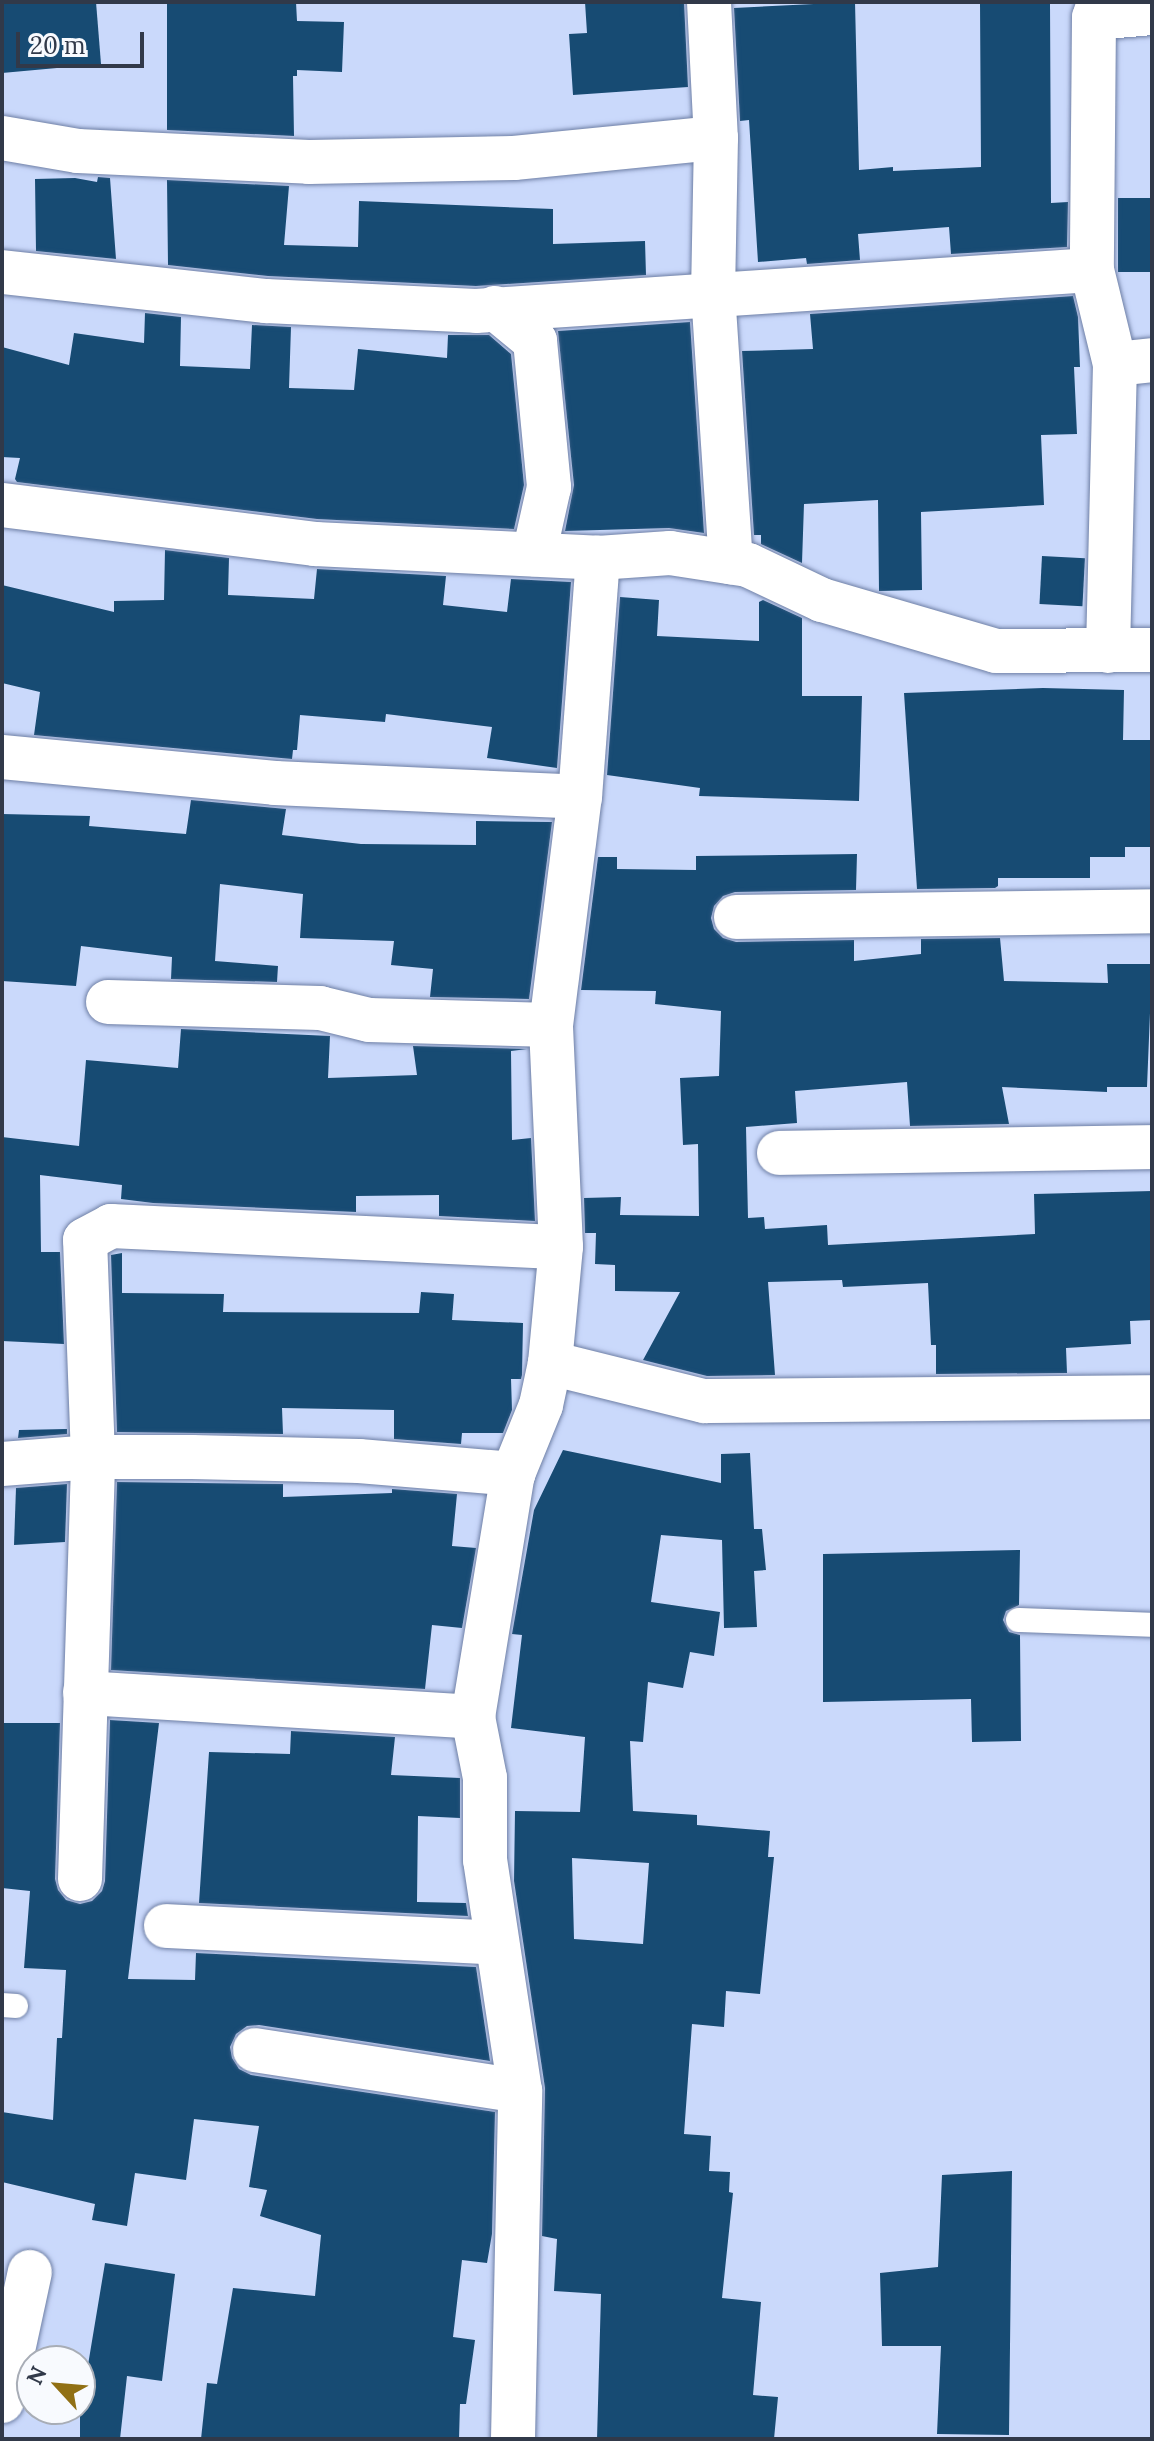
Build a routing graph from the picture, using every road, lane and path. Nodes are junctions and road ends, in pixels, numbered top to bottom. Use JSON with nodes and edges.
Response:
{"nodes":[{"id":1,"x":709,"y":2,"type":"edge"},
{"id":2,"x":1096,"y":10,"type":"edge"},
{"id":3,"x":1152,"y":13,"type":"edge"},
{"id":4,"x":2,"y":138,"type":"edge"},
{"id":5,"x":716,"y":138,"type":"junction"},
{"id":6,"x":1092,"y":270,"type":"junction"},
{"id":7,"x":2,"y":272,"type":"edge"},
{"id":8,"x":713,"y":293,"type":"junction"},
{"id":9,"x":495,"y":308,"type":"junction"},
{"id":10,"x":1133,"y":362,"type":"edge"},
{"id":11,"x":2,"y":505,"type":"edge"},
{"id":12,"x":534,"y":554,"type":"junction"},
{"id":13,"x":598,"y":558,"type":"junction"},
{"id":14,"x":731,"y":562,"type":"junction"},
{"id":15,"x":1152,"y":650,"type":"edge"},
{"id":16,"x":1108,"y":651,"type":"junction"},
{"id":17,"x":2,"y":757,"type":"edge"},
{"id":18,"x":580,"y":797,"type":"junction"},
{"id":19,"x":1152,"y":911,"type":"edge"},
{"id":20,"x":736,"y":917,"type":"dead end"},
{"id":21,"x":108,"y":1002,"type":"dead end"},
{"id":22,"x":551,"y":1025,"type":"junction"},
{"id":23,"x":1152,"y":1147,"type":"edge"},
{"id":24,"x":779,"y":1153,"type":"dead end"},
{"id":25,"x":561,"y":1247,"type":"junction"},
{"id":26,"x":550,"y":1363,"type":"junction"},
{"id":27,"x":1152,"y":1397,"type":"edge"},
{"id":28,"x":93,"y":1457,"type":"junction"},
{"id":29,"x":2,"y":1464,"type":"edge"},
{"id":30,"x":513,"y":1474,"type":"junction"},
{"id":31,"x":1018,"y":1620,"type":"dead end"},
{"id":32,"x":1152,"y":1625,"type":"edge"},
{"id":33,"x":85,"y":1693,"type":"junction"},
{"id":34,"x":473,"y":1717,"type":"junction"},
{"id":35,"x":80,"y":1879,"type":"dead end"},
{"id":36,"x":166,"y":1926,"type":"dead end"},
{"id":37,"x":497,"y":1943,"type":"junction"},
{"id":38,"x":255,"y":2050,"type":"dead end"},
{"id":39,"x":520,"y":2091,"type":"junction"},
{"id":40,"x":30,"y":2272,"type":"dead end"},
{"id":41,"x":2,"y":2401,"type":"edge"},
{"id":42,"x":513,"y":2439,"type":"edge"}],
"edges":[{"from":1,"to":5,"type":"street"},
{"from":2,"to":3,"type":"street"},
{"from":2,"to":6,"type":"street"},
{"from":4,"to":5,"type":"street"},
{"from":5,"to":8,"type":"street"},
{"from":6,"to":8,"type":"street"},
{"from":6,"to":10,"type":"street"},
{"from":7,"to":9,"type":"street"},
{"from":8,"to":9,"type":"street"},
{"from":8,"to":14,"type":"street"},
{"from":9,"to":12,"type":"street"},
{"from":10,"to":16,"type":"street"},
{"from":11,"to":12,"type":"street"},
{"from":12,"to":13,"type":"street"},
{"from":13,"to":14,"type":"street"},
{"from":13,"to":18,"type":"street"},
{"from":14,"to":16,"type":"street"},
{"from":15,"to":16,"type":"street"},
{"from":17,"to":18,"type":"street"},
{"from":18,"to":22,"type":"street"},
{"from":19,"to":20,"type":"street"},
{"from":21,"to":22,"type":"street"},
{"from":22,"to":25,"type":"street"},
{"from":23,"to":24,"type":"street"},
{"from":25,"to":26,"type":"street"},
{"from":25,"to":28,"type":"street"},
{"from":26,"to":27,"type":"street"},
{"from":26,"to":30,"type":"street"},
{"from":28,"to":29,"type":"street"},
{"from":28,"to":30,"type":"street"},
{"from":28,"to":33,"type":"street"},
{"from":30,"to":34,"type":"street"},
{"from":31,"to":32,"type":"lane"},
{"from":33,"to":34,"type":"street"},
{"from":33,"to":35,"type":"street"},
{"from":34,"to":37,"type":"street"},
{"from":36,"to":37,"type":"street"},
{"from":37,"to":39,"type":"street"},
{"from":38,"to":39,"type":"street"},
{"from":39,"to":42,"type":"street"},
{"from":40,"to":41,"type":"street"}]}
